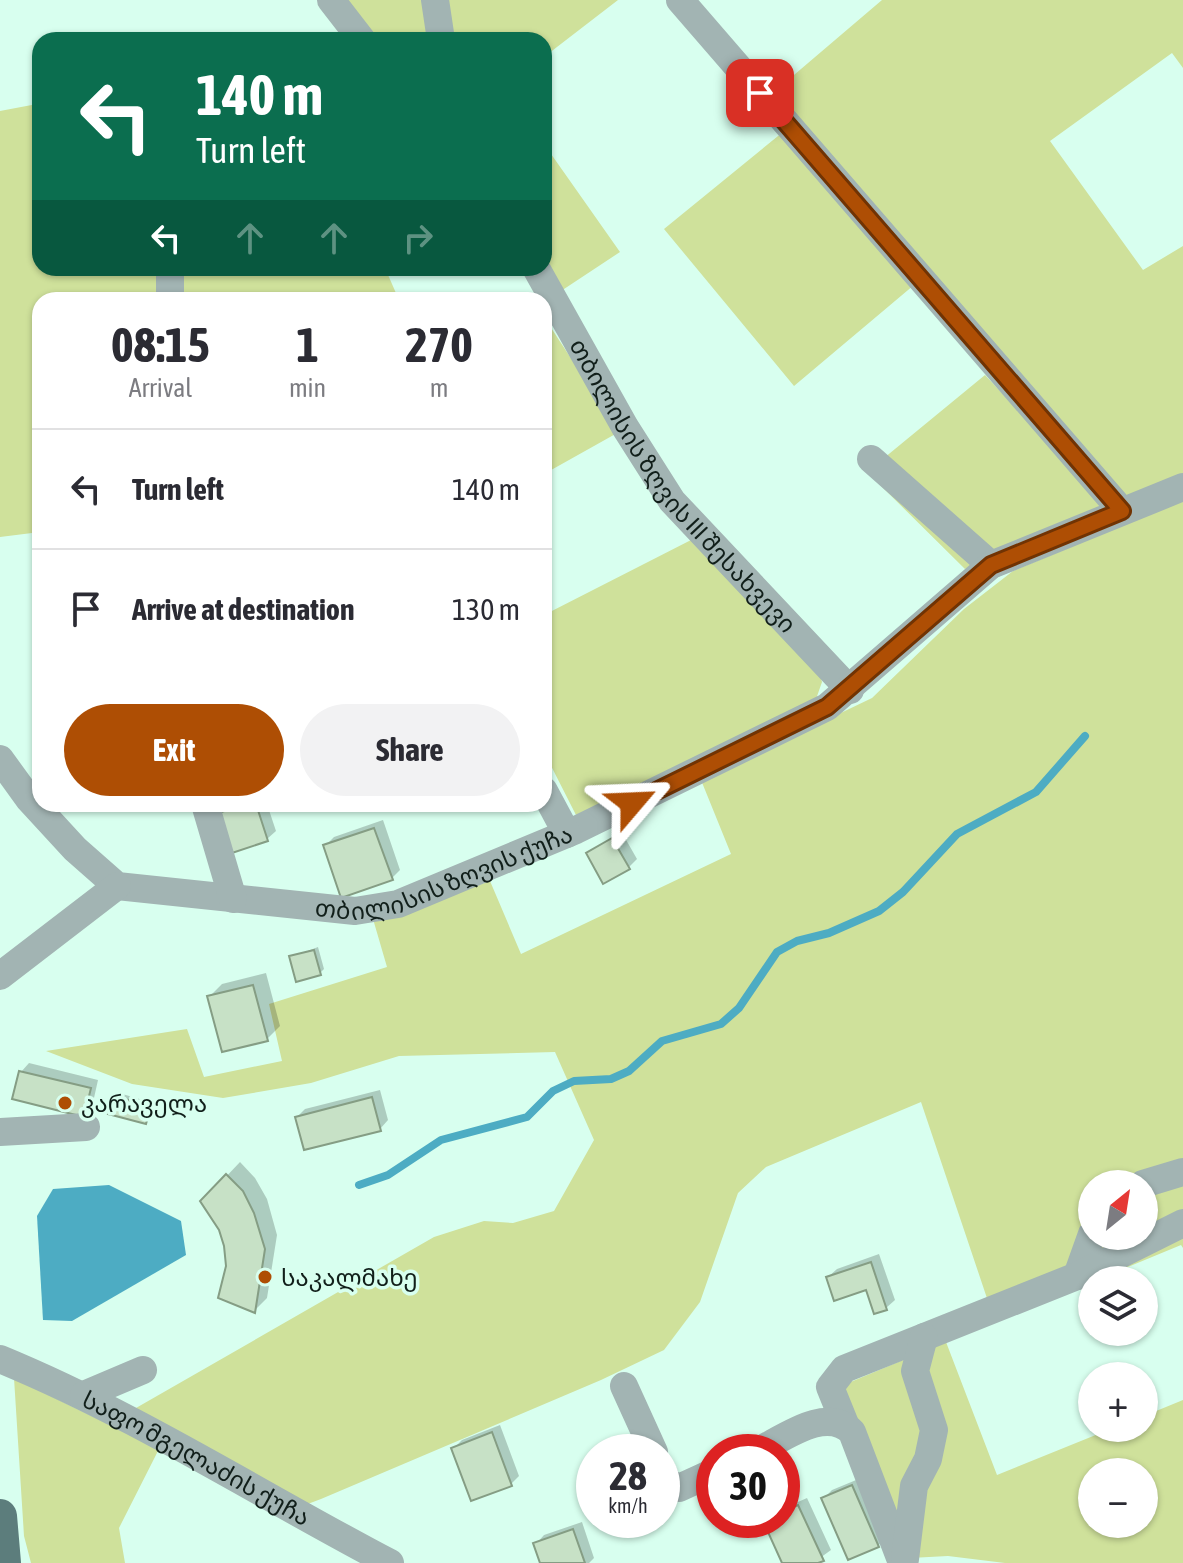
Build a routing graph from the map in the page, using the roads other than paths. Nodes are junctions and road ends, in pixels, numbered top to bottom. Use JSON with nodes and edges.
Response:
{"nodes":[{"id":1,"x":331,"y":0,"type":"edge"},
{"id":2,"x":435,"y":0,"type":"edge"},
{"id":3,"x":680,"y":0,"type":"edge"},
{"id":4,"x":356,"y":32,"type":"edge"},
{"id":5,"x":440,"y":32,"type":"edge"},
{"id":6,"x":552,"y":295,"type":"edge"},
{"id":7,"x":871,"y":459,"type":"dead end"},
{"id":8,"x":1183,"y":487,"type":"edge"},
{"id":9,"x":1122,"y":511,"type":"junction"},
{"id":10,"x":991,"y":565,"type":"junction"},
{"id":11,"x":850,"y":690,"type":"junction"},
{"id":12,"x":0,"y":759,"type":"edge"},
{"id":13,"x":32,"y":801,"type":"edge"},
{"id":14,"x":552,"y":806,"type":"edge"},
{"id":15,"x":41,"y":812,"type":"edge"},
{"id":16,"x":207,"y":812,"type":"edge"},
{"id":17,"x":567,"y":834,"type":"junction"},
{"id":18,"x":117,"y":886,"type":"junction"},
{"id":19,"x":233,"y":899,"type":"junction"},
{"id":20,"x":0,"y":976,"type":"edge"},
{"id":21,"x":3,"y":1125,"type":"edge"},
{"id":22,"x":86,"y":1127,"type":"dead end"},
{"id":23,"x":1183,"y":1172,"type":"edge"},
{"id":24,"x":1158,"y":1180,"type":"edge"},
{"id":25,"x":1183,"y":1223,"type":"edge"},
{"id":26,"x":1086,"y":1250,"type":"edge"},
{"id":27,"x":1077,"y":1276,"type":"junction"},
{"id":28,"x":924,"y":1337,"type":"junction"},
{"id":29,"x":0,"y":1359,"type":"edge"},
{"id":30,"x":143,"y":1370,"type":"dead end"},
{"id":31,"x":624,"y":1386,"type":"dead end"},
{"id":32,"x":84,"y":1395,"type":"junction"},
{"id":33,"x":845,"y":1424,"type":"junction"},
{"id":34,"x":646,"y":1434,"type":"edge"},
{"id":35,"x":793,"y":1434,"type":"edge"},
{"id":36,"x":0,"y":1516,"type":"edge"},
{"id":37,"x":358,"y":1555,"type":"edge"},
{"id":38,"x":4,"y":1563,"type":"edge"},
{"id":39,"x":390,"y":1563,"type":"edge"},
{"id":40,"x":904,"y":1563,"type":"edge"}],
"edges":[{"from":1,"to":4,"type":"street"},
{"from":2,"to":5,"type":"street"},
{"from":3,"to":9,"type":"street"},
{"from":6,"to":11,"type":"street","name":"თბილისის ზღვის III შესახვევი"},
{"from":7,"to":10,"type":"street"},
{"from":8,"to":9,"type":"street","name":"თბილისის ზღვის ქუჩა"},
{"from":9,"to":10,"type":"street","name":"თბილისის ზღვის ქუჩა"},
{"from":10,"to":11,"type":"street","name":"თბილისის ზღვის ქუჩა"},
{"from":11,"to":17,"type":"street","name":"თბილისის ზღვის ქუჩა"},
{"from":12,"to":13,"type":"street"},
{"from":14,"to":17,"type":"street"},
{"from":15,"to":18,"type":"street"},
{"from":16,"to":19,"type":"street"},
{"from":17,"to":19,"type":"street","name":"თბილისის ზღვის ქუჩა"},
{"from":18,"to":19,"type":"street","name":"თბილისის ზღვის ქუჩა"},
{"from":18,"to":20,"type":"street"},
{"from":21,"to":22,"type":"street"},
{"from":23,"to":24,"type":"street"},
{"from":25,"to":27,"type":"street"},
{"from":26,"to":27,"type":"street"},
{"from":27,"to":28,"type":"street"},
{"from":28,"to":33,"type":"street"},
{"from":28,"to":40,"type":"street"},
{"from":29,"to":32,"type":"street","name":"საფო მგელაძის ქუჩა"},
{"from":30,"to":32,"type":"street"},
{"from":31,"to":34,"type":"street"},
{"from":32,"to":37,"type":"street","name":"საფო მგელაძის ქუჩა"},
{"from":33,"to":35,"type":"street"},
{"from":33,"to":40,"type":"street"},
{"from":36,"to":38,"type":"main road"},
{"from":37,"to":39,"type":"street","name":"საფო მგელაძის ქუჩა"}]}
